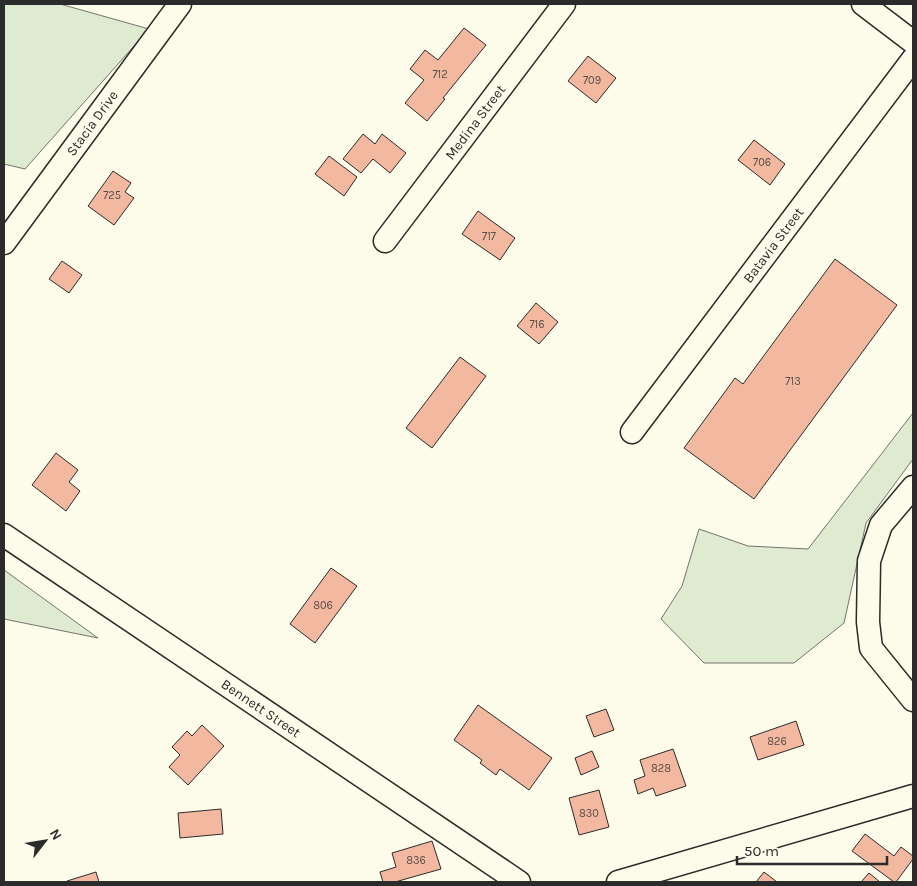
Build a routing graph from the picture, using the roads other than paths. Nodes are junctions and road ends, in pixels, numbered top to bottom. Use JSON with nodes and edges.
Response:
{"nodes":[{"id":1,"x":180,"y":4,"type":"edge"},
{"id":2,"x":564,"y":4,"type":"edge"},
{"id":3,"x":863,"y":4,"type":"edge"},
{"id":4,"x":913,"y":42,"type":"edge"},
{"id":5,"x":913,"y":59,"type":"edge"},
{"id":6,"x":385,"y":241,"type":"dead end"},
{"id":7,"x":4,"y":243,"type":"edge"},
{"id":8,"x":632,"y":432,"type":"dead end"},
{"id":9,"x":913,"y":487,"type":"edge"},
{"id":10,"x":4,"y":534,"type":"edge"},
{"id":11,"x":913,"y":700,"type":"edge"},
{"id":12,"x":913,"y":796,"type":"edge"},
{"id":13,"x":519,"y":882,"type":"edge"},
{"id":14,"x":618,"y":882,"type":"edge"}],
"edges":[{"from":1,"to":7,"type":"street","name":"Stacia Drive"},
{"from":2,"to":6,"type":"street","name":"Medina Street"},
{"from":3,"to":4,"type":"street"},
{"from":5,"to":8,"type":"street","name":"Batavia Street"},
{"from":9,"to":11,"type":"street"},
{"from":10,"to":13,"type":"street","name":"Bennett Street"},
{"from":12,"to":14,"type":"street"}]}
